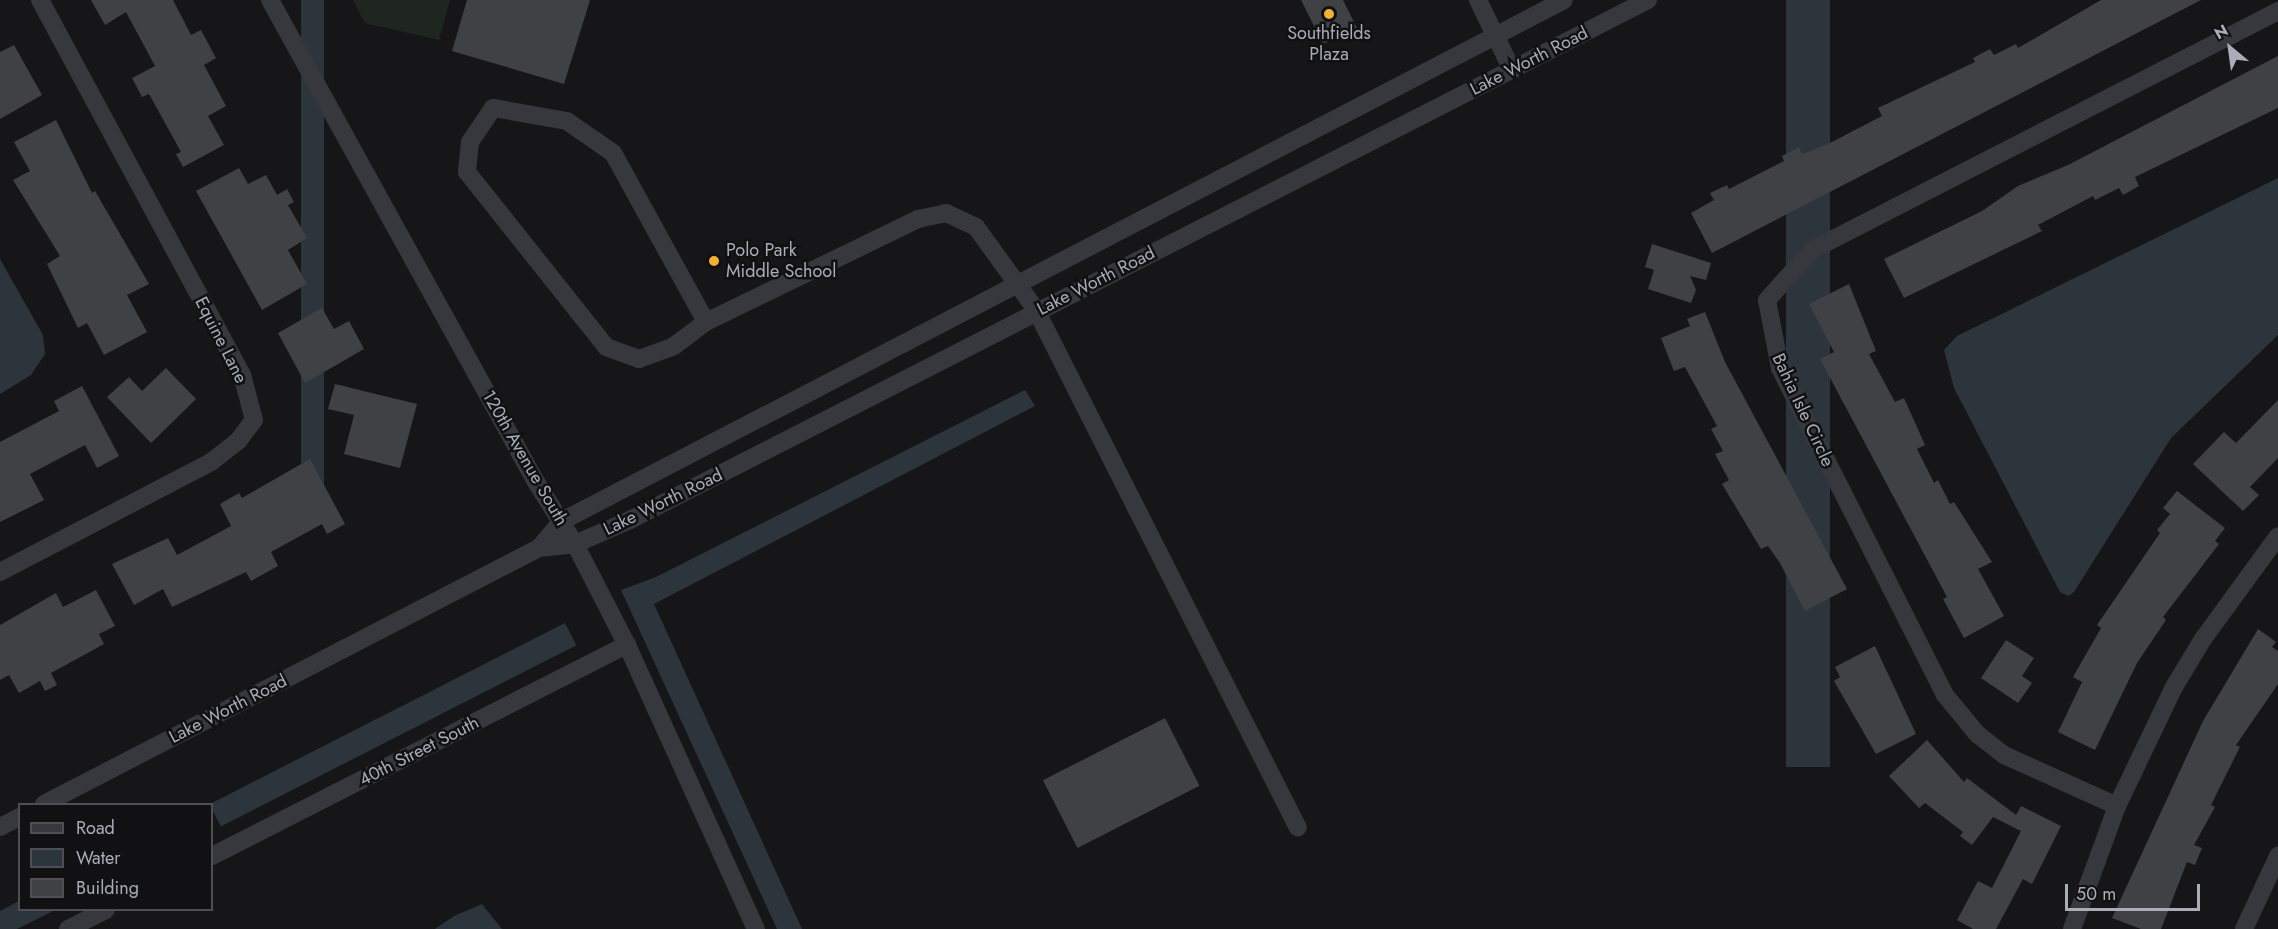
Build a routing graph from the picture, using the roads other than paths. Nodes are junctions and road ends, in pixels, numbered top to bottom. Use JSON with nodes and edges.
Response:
{"nodes":[{"id":1,"x":40,"y":0,"type":"edge"},
{"id":2,"x":270,"y":0,"type":"edge"},
{"id":3,"x":1478,"y":0,"type":"edge"},
{"id":4,"x":1564,"y":0,"type":"edge"},
{"id":5,"x":1648,"y":0,"type":"edge"},
{"id":6,"x":2278,"y":11,"type":"edge"},
{"id":7,"x":1496,"y":35,"type":"junction"},
{"id":8,"x":1512,"y":70,"type":"junction"},
{"id":9,"x":1020,"y":282,"type":"junction"},
{"id":10,"x":1036,"y":310,"type":"junction"},
{"id":11,"x":706,"y":322,"type":"junction"},
{"id":12,"x":562,"y":521,"type":"junction"},
{"id":13,"x":2278,"y":536,"type":"edge"},
{"id":14,"x":575,"y":544,"type":"junction"},
{"id":15,"x":539,"y":548,"type":"junction"},
{"id":16,"x":2272,"y":557,"type":"edge"},
{"id":17,"x":0,"y":572,"type":"edge"},
{"id":18,"x":627,"y":645,"type":"junction"},
{"id":19,"x":46,"y":803,"type":"edge"},
{"id":20,"x":2117,"y":806,"type":"junction"},
{"id":21,"x":18,"y":818,"type":"edge"},
{"id":22,"x":0,"y":827,"type":"edge"},
{"id":23,"x":1298,"y":828,"type":"dead end"},
{"id":24,"x":213,"y":855,"type":"edge"},
{"id":25,"x":2278,"y":856,"type":"edge"},
{"id":26,"x":102,"y":911,"type":"edge"},
{"id":27,"x":68,"y":929,"type":"edge"},
{"id":28,"x":756,"y":929,"type":"edge"},
{"id":29,"x":2072,"y":929,"type":"edge"},
{"id":30,"x":2244,"y":929,"type":"edge"}],
"edges":[{"from":1,"to":17,"type":"street","name":"Equine Lane"},
{"from":2,"to":12,"type":"street","name":"120th Avenue South"},
{"from":3,"to":7,"type":"street"},
{"from":4,"to":7,"type":"street","name":"Lake Worth Road"},
{"from":5,"to":8,"type":"street","name":"Lake Worth Road"},
{"from":6,"to":20,"type":"street","name":"Bahia Isle Circle"},
{"from":7,"to":8,"type":"street"},
{"from":7,"to":9,"type":"street","name":"Lake Worth Road"},
{"from":8,"to":10,"type":"street","name":"Lake Worth Road"},
{"from":9,"to":10,"type":"street"},
{"from":9,"to":11,"type":"street"},
{"from":9,"to":12,"type":"street","name":"Lake Worth Road"},
{"from":10,"to":14,"type":"street","name":"Lake Worth Road"},
{"from":10,"to":23,"type":"street"},
{"from":11,"to":11,"type":"street"},
{"from":12,"to":14,"type":"street","name":"120th Avenue South"},
{"from":12,"to":15,"type":"street","name":"Lake Worth Road"},
{"from":13,"to":16,"type":"street"},
{"from":14,"to":15,"type":"street","name":"Lake Worth Road"},
{"from":14,"to":18,"type":"street","name":"120th Avenue South"},
{"from":15,"to":19,"type":"street","name":"Lake Worth Road"},
{"from":16,"to":20,"type":"street"},
{"from":18,"to":24,"type":"street","name":"40th Street South"},
{"from":18,"to":28,"type":"street","name":"120th Avenue South"},
{"from":20,"to":29,"type":"street"},
{"from":21,"to":22,"type":"street"},
{"from":25,"to":30,"type":"street"},
{"from":26,"to":27,"type":"street"}]}
